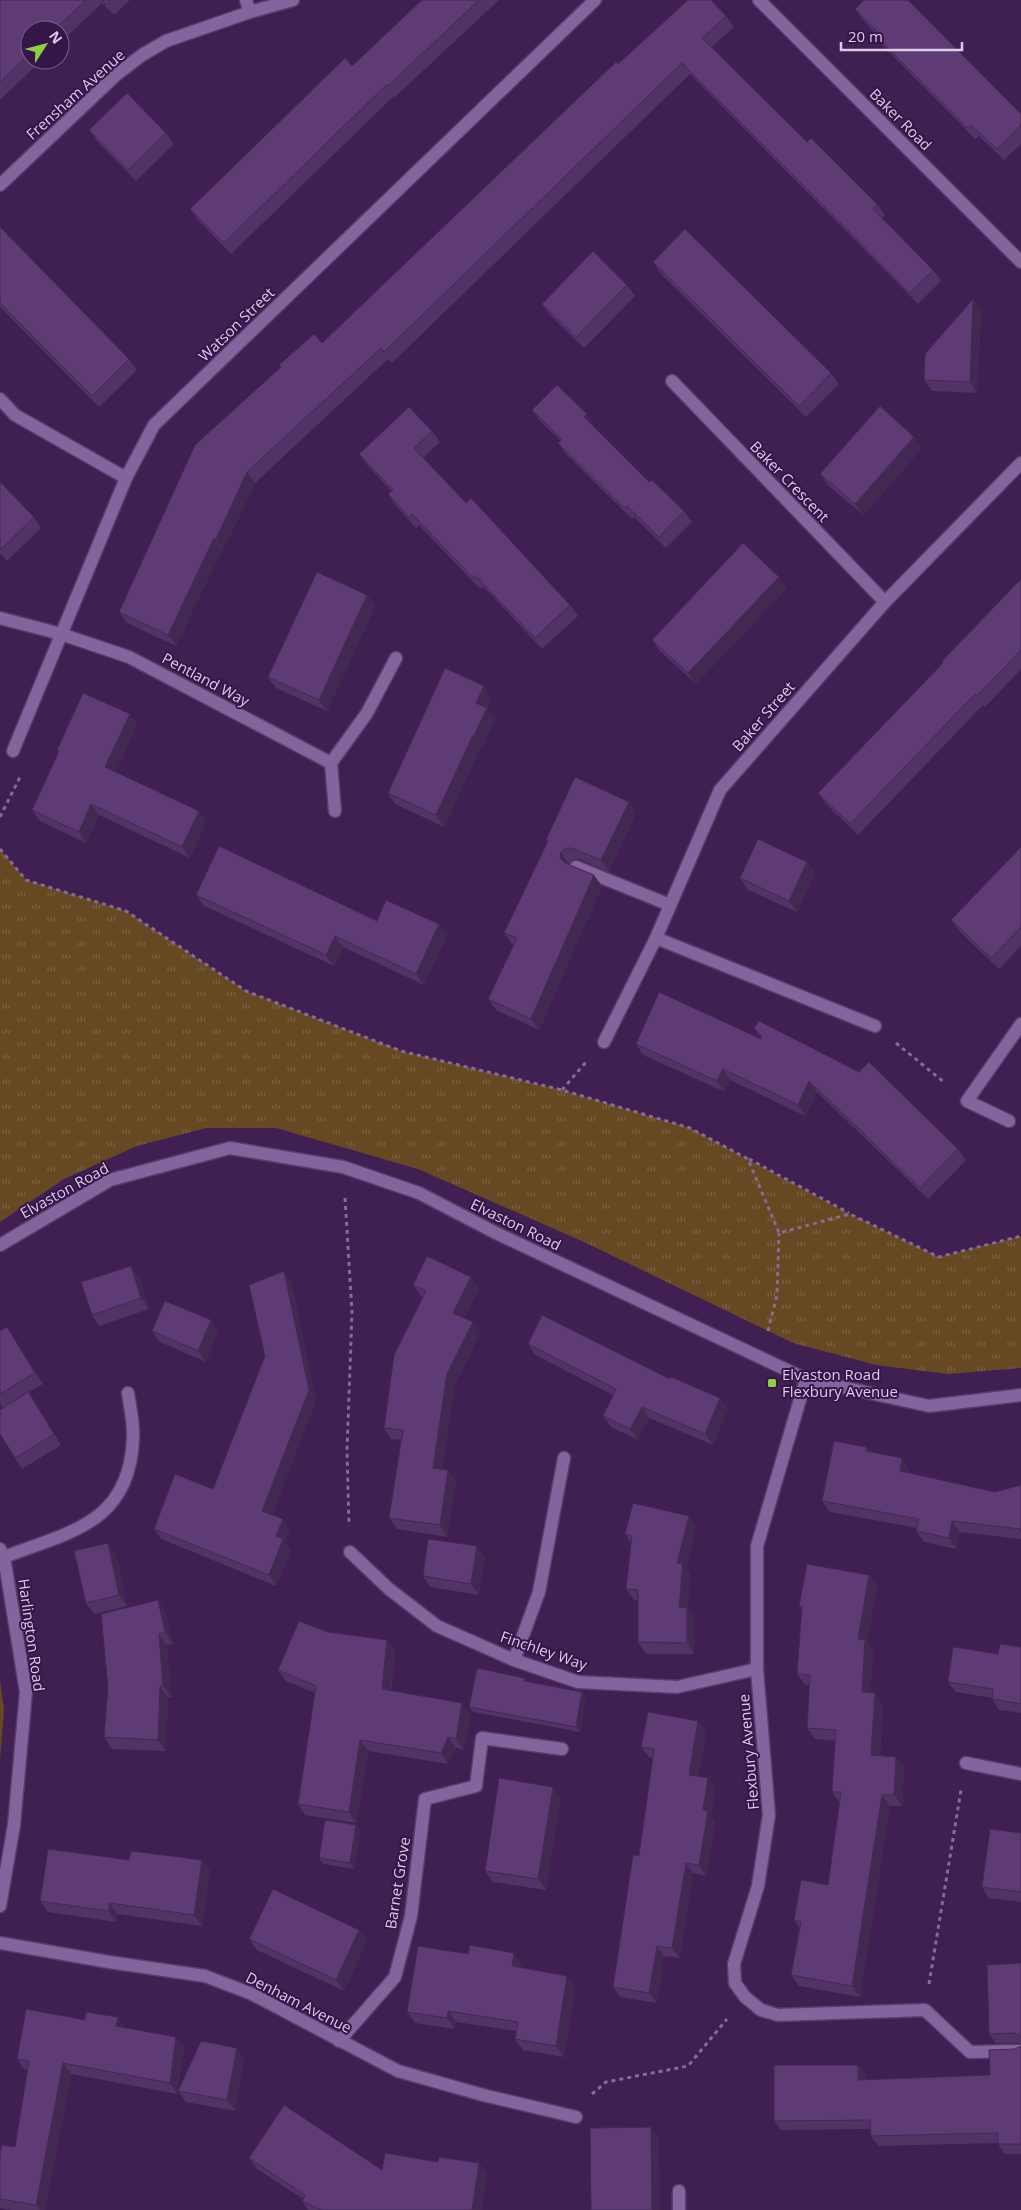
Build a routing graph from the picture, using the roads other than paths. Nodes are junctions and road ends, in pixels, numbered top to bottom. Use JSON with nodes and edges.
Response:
{"nodes":[{"id":1,"x":293,"y":0,"type":"edge"},
{"id":2,"x":595,"y":0,"type":"edge"},
{"id":3,"x":759,"y":0,"type":"edge"},
{"id":4,"x":248,"y":6,"type":"edge"},
{"id":5,"x":0,"y":185,"type":"edge"},
{"id":6,"x":1021,"y":262,"type":"edge"},
{"id":7,"x":672,"y":381,"type":"dead end"},
{"id":8,"x":0,"y":399,"type":"edge"},
{"id":9,"x":1021,"y":463,"type":"edge"},
{"id":10,"x":126,"y":478,"type":"junction"},
{"id":11,"x":884,"y":602,"type":"junction"},
{"id":12,"x":0,"y":618,"type":"edge"},
{"id":13,"x":61,"y":634,"type":"junction"},
{"id":14,"x":396,"y":658,"type":"dead end"},
{"id":15,"x":13,"y":751,"type":"dead end"},
{"id":16,"x":331,"y":763,"type":"junction"},
{"id":17,"x":335,"y":811,"type":"dead end"},
{"id":18,"x":576,"y":867,"type":"edge"},
{"id":19,"x":670,"y":905,"type":"junction"},
{"id":20,"x":656,"y":938,"type":"junction"},
{"id":21,"x":1021,"y":1024,"type":"edge"},
{"id":22,"x":875,"y":1026,"type":"road end"},
{"id":23,"x":604,"y":1042,"type":"road end"},
{"id":24,"x":1009,"y":1121,"type":"dead end"},
{"id":25,"x":0,"y":1245,"type":"edge"},
{"id":26,"x":806,"y":1379,"type":"junction"},
{"id":27,"x":128,"y":1393,"type":"dead end"},
{"id":28,"x":1021,"y":1395,"type":"edge"},
{"id":29,"x":564,"y":1458,"type":"dead end"},
{"id":30,"x":350,"y":1552,"type":"road end"},
{"id":31,"x":2,"y":1553,"type":"edge"},
{"id":32,"x":514,"y":1660,"type":"junction"},
{"id":33,"x":757,"y":1669,"type":"junction"},
{"id":34,"x":562,"y":1749,"type":"dead end"},
{"id":35,"x":966,"y":1762,"type":"road end"},
{"id":36,"x":1021,"y":1774,"type":"edge"},
{"id":37,"x":0,"y":1906,"type":"edge"},
{"id":38,"x":0,"y":1943,"type":"edge"},
{"id":39,"x":339,"y":2041,"type":"junction"},
{"id":40,"x":1021,"y":2051,"type":"edge"},
{"id":41,"x":576,"y":2117,"type":"road end"},
{"id":42,"x":679,"y":2191,"type":"dead end"},
{"id":43,"x":680,"y":2210,"type":"edge"}],
"edges":[{"from":1,"to":4,"type":"street","name":"Frensham Avenue"},
{"from":2,"to":10,"type":"street","name":"Watson Street"},
{"from":3,"to":6,"type":"street","name":"Baker Road"},
{"from":4,"to":5,"type":"street","name":"Frensham Avenue"},
{"from":7,"to":11,"type":"street","name":"Baker Crescent"},
{"from":8,"to":10,"type":"street"},
{"from":9,"to":11,"type":"street","name":"Baker Street"},
{"from":10,"to":13,"type":"street","name":"Watson Street"},
{"from":11,"to":19,"type":"street","name":"Baker Street"},
{"from":12,"to":13,"type":"street","name":"Pentland Way"},
{"from":13,"to":15,"type":"street","name":"Watson Street"},
{"from":13,"to":16,"type":"street","name":"Pentland Way"},
{"from":14,"to":16,"type":"street"},
{"from":16,"to":17,"type":"street"},
{"from":18,"to":19,"type":"street"},
{"from":19,"to":20,"type":"street","name":"Baker Street"},
{"from":20,"to":22,"type":"street"},
{"from":20,"to":23,"type":"street","name":"Baker Street"},
{"from":21,"to":24,"type":"street"},
{"from":25,"to":26,"type":"street","name":"Elvaston Road"},
{"from":26,"to":28,"type":"street","name":"Elvaston Road"},
{"from":26,"to":33,"type":"street","name":"Flexbury Avenue"},
{"from":27,"to":31,"type":"street"},
{"from":29,"to":32,"type":"street"},
{"from":30,"to":32,"type":"street","name":"Finchley Way"},
{"from":31,"to":37,"type":"street","name":"Harlington Road"},
{"from":32,"to":33,"type":"street","name":"Finchley Way"},
{"from":33,"to":40,"type":"street","name":"Flexbury Avenue"},
{"from":34,"to":39,"type":"street","name":"Barnet Grove"},
{"from":35,"to":36,"type":"street"},
{"from":38,"to":39,"type":"street","name":"Denham Avenue"},
{"from":39,"to":41,"type":"street","name":"Denham Avenue"},
{"from":42,"to":43,"type":"street"}]}
